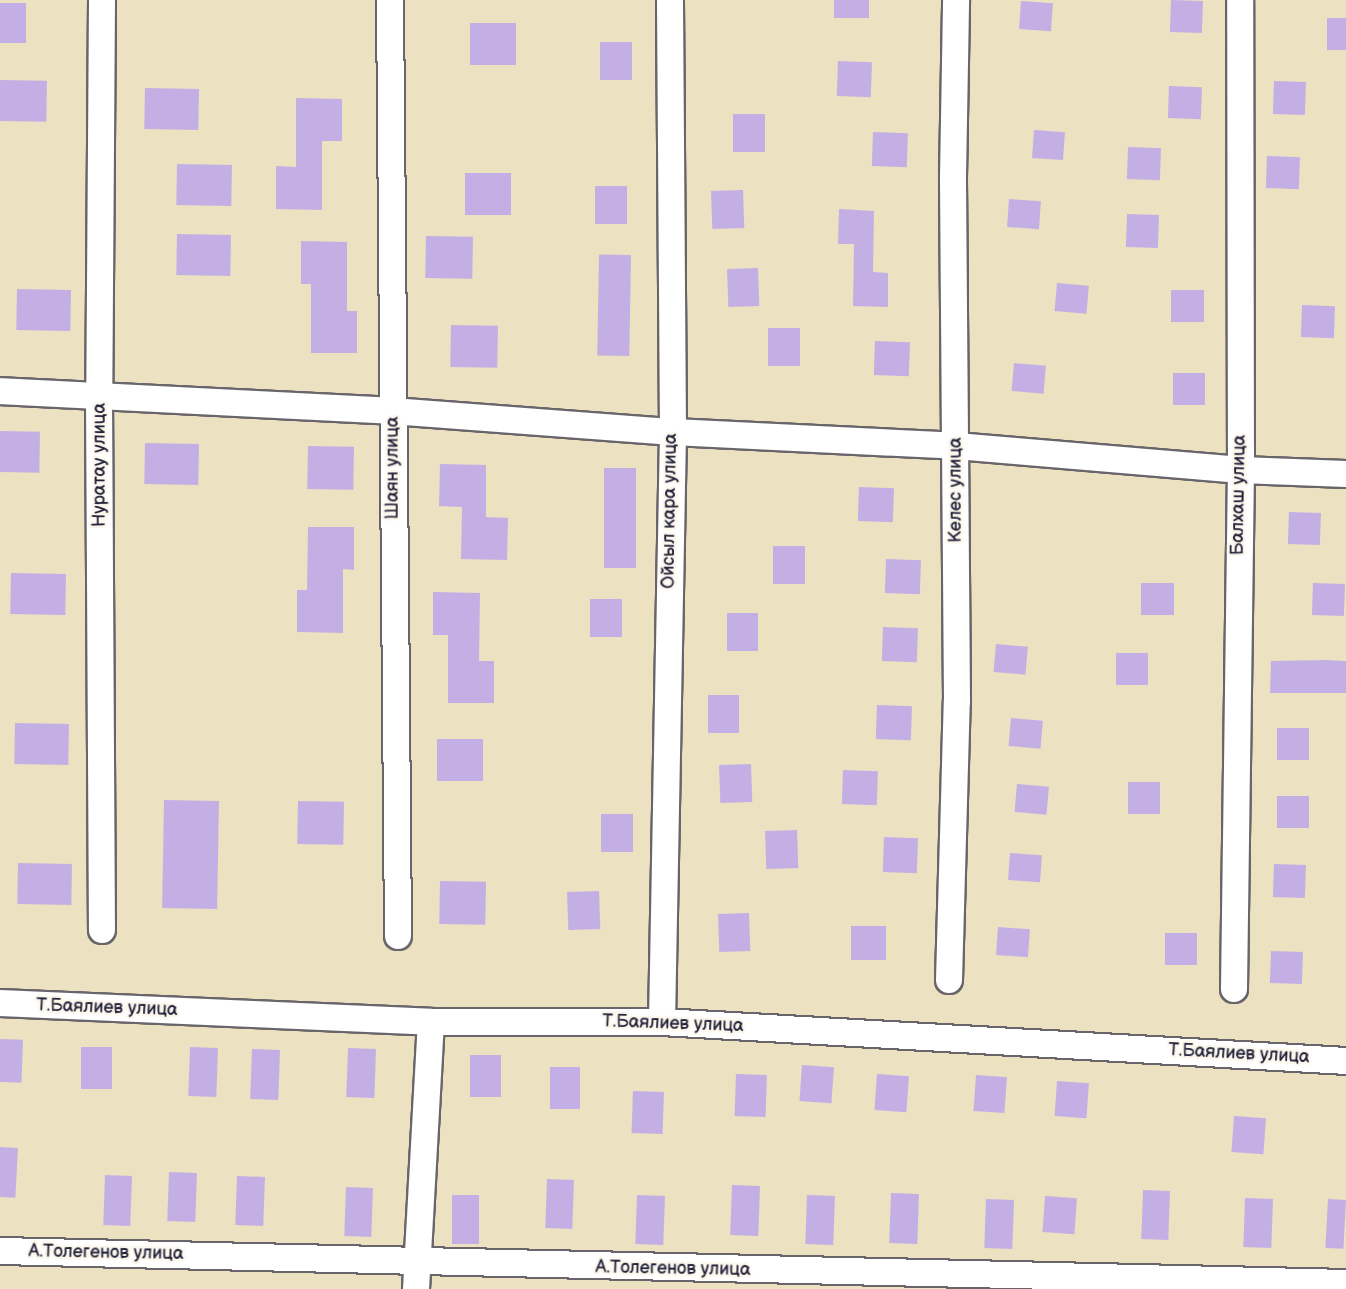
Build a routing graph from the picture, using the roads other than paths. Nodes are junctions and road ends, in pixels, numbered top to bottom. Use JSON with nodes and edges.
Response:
{"nodes":[{"id":1,"x":102,"y":0,"type":"edge"},
{"id":2,"x":390,"y":0,"type":"edge"},
{"id":3,"x":670,"y":0,"type":"edge"},
{"id":4,"x":956,"y":0,"type":"edge"},
{"id":5,"x":1240,"y":0,"type":"edge"},
{"id":6,"x":0,"y":391,"type":"edge"},
{"id":7,"x":99,"y":398,"type":"junction"},
{"id":8,"x":392,"y":411,"type":"junction"},
{"id":9,"x":673,"y":432,"type":"junction"},
{"id":10,"x":956,"y":446,"type":"junction"},
{"id":11,"x":1241,"y":470,"type":"junction"},
{"id":12,"x":1346,"y":474,"type":"edge"},
{"id":13,"x":103,"y":930,"type":"dead end"},
{"id":14,"x":398,"y":936,"type":"dead end"},
{"id":15,"x":949,"y":980,"type":"dead end"},
{"id":16,"x":1234,"y":989,"type":"dead end"},
{"id":17,"x":0,"y":1003,"type":"edge"},
{"id":18,"x":431,"y":1022,"type":"junction"},
{"id":19,"x":662,"y":1022,"type":"junction"},
{"id":20,"x":1346,"y":1061,"type":"edge"},
{"id":21,"x":0,"y":1251,"type":"edge"},
{"id":22,"x":417,"y":1263,"type":"junction"},
{"id":23,"x":1346,"y":1283,"type":"edge"},
{"id":24,"x":416,"y":1289,"type":"edge"}],
"edges":[{"from":1,"to":7,"type":"street","name":"Нуратау улица"},
{"from":2,"to":8,"type":"street","name":"Шаян улица"},
{"from":3,"to":9,"type":"street","name":"Ойсыл кара улица"},
{"from":4,"to":10,"type":"street","name":"Келес улица"},
{"from":5,"to":11,"type":"street","name":"Балхаш улица"},
{"from":6,"to":7,"type":"street"},
{"from":7,"to":8,"type":"street"},
{"from":7,"to":13,"type":"street","name":"Нуратау улица"},
{"from":8,"to":9,"type":"street"},
{"from":8,"to":14,"type":"street","name":"Шаян улица"},
{"from":9,"to":10,"type":"street"},
{"from":9,"to":19,"type":"street","name":"Ойсыл кара улица"},
{"from":10,"to":11,"type":"street"},
{"from":10,"to":15,"type":"street","name":"Келес улица"},
{"from":11,"to":12,"type":"street"},
{"from":11,"to":16,"type":"street","name":"Балхаш улица"},
{"from":17,"to":18,"type":"street","name":"Т.Баялиев улица"},
{"from":18,"to":19,"type":"street","name":"Т.Баялиев улица"},
{"from":18,"to":22,"type":"street"},
{"from":19,"to":20,"type":"street","name":"Т.Баялиев улица"},
{"from":21,"to":22,"type":"street","name":"А.Толегенов улица"},
{"from":22,"to":23,"type":"street","name":"А.Толегенов улица"},
{"from":22,"to":24,"type":"street"}]}
